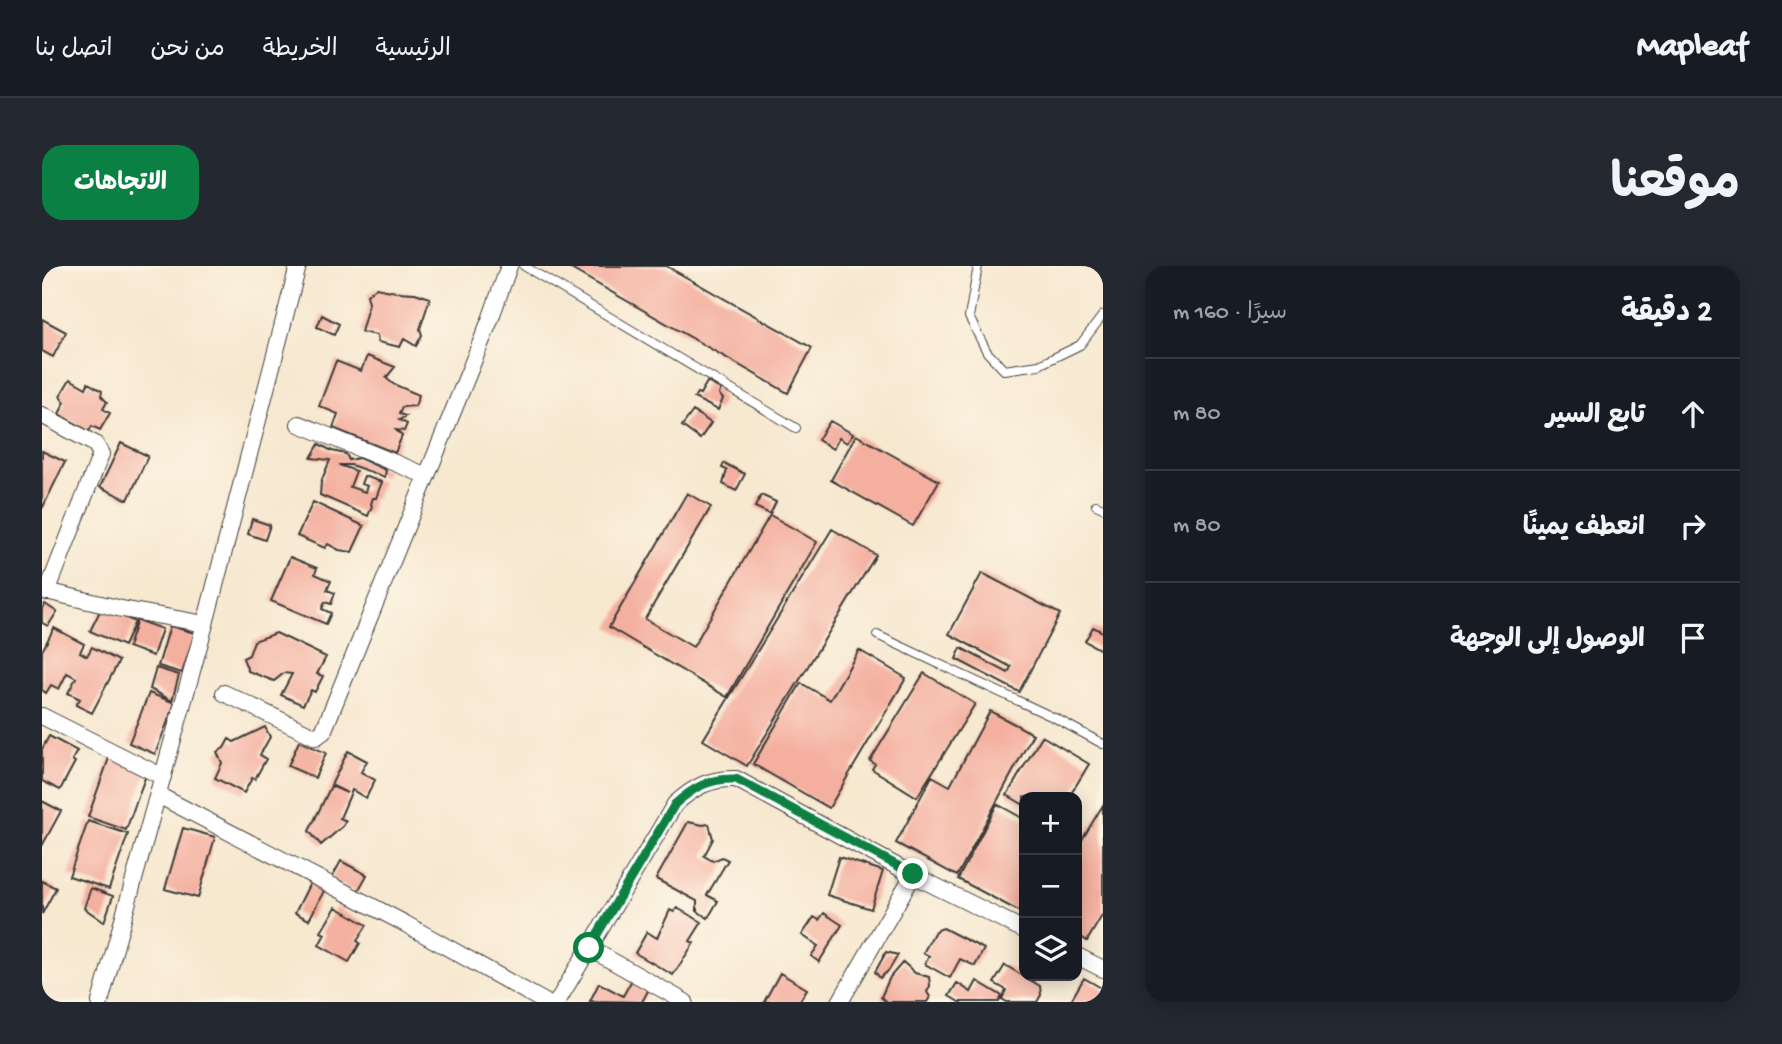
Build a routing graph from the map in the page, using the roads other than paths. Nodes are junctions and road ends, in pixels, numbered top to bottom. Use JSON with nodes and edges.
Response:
{"nodes":[{"id":1,"x":298,"y":266,"type":"edge"},
{"id":2,"x":509,"y":266,"type":"edge"},
{"id":3,"x":524,"y":266,"type":"edge"},
{"id":4,"x":978,"y":266,"type":"edge"},
{"id":5,"x":1103,"y":315,"type":"edge"},
{"id":6,"x":42,"y":415,"type":"edge"},
{"id":7,"x":299,"y":424,"type":"dead end"},
{"id":8,"x":796,"y":428,"type":"dead end"},
{"id":9,"x":427,"y":476,"type":"junction"},
{"id":10,"x":45,"y":591,"type":"edge"},
{"id":11,"x":205,"y":624,"type":"junction"},
{"id":12,"x":877,"y":635,"type":"dead end"},
{"id":13,"x":224,"y":694,"type":"dead end"},
{"id":14,"x":42,"y":716,"type":"edge"},
{"id":15,"x":1103,"y":744,"type":"edge"},
{"id":16,"x":163,"y":777,"type":"junction"},
{"id":17,"x":158,"y":795,"type":"junction"},
{"id":18,"x":913,"y":874,"type":"junction"},
{"id":19,"x":1019,"y":927,"type":"edge"},
{"id":20,"x":589,"y":948,"type":"junction"},
{"id":21,"x":1082,"y":958,"type":"edge"},
{"id":22,"x":1103,"y":969,"type":"edge"},
{"id":23,"x":100,"y":1002,"type":"edge"},
{"id":24,"x":545,"y":1002,"type":"edge"},
{"id":25,"x":557,"y":1002,"type":"edge"},
{"id":26,"x":685,"y":1002,"type":"edge"},
{"id":27,"x":840,"y":1002,"type":"edge"}],
"edges":[{"from":1,"to":11,"type":"street"},
{"from":2,"to":9,"type":"street"},
{"from":3,"to":8,"type":"lane"},
{"from":4,"to":5,"type":"lane"},
{"from":6,"to":10,"type":"street"},
{"from":7,"to":9,"type":"street"},
{"from":9,"to":13,"type":"street"},
{"from":10,"to":11,"type":"street"},
{"from":11,"to":16,"type":"street"},
{"from":12,"to":15,"type":"lane"},
{"from":14,"to":16,"type":"street"},
{"from":16,"to":17,"type":"street"},
{"from":17,"to":23,"type":"street"},
{"from":17,"to":24,"type":"street"},
{"from":18,"to":19,"type":"street"},
{"from":18,"to":20,"type":"street"},
{"from":18,"to":27,"type":"street"},
{"from":20,"to":25,"type":"street"},
{"from":20,"to":26,"type":"street"},
{"from":21,"to":22,"type":"street"}]}
